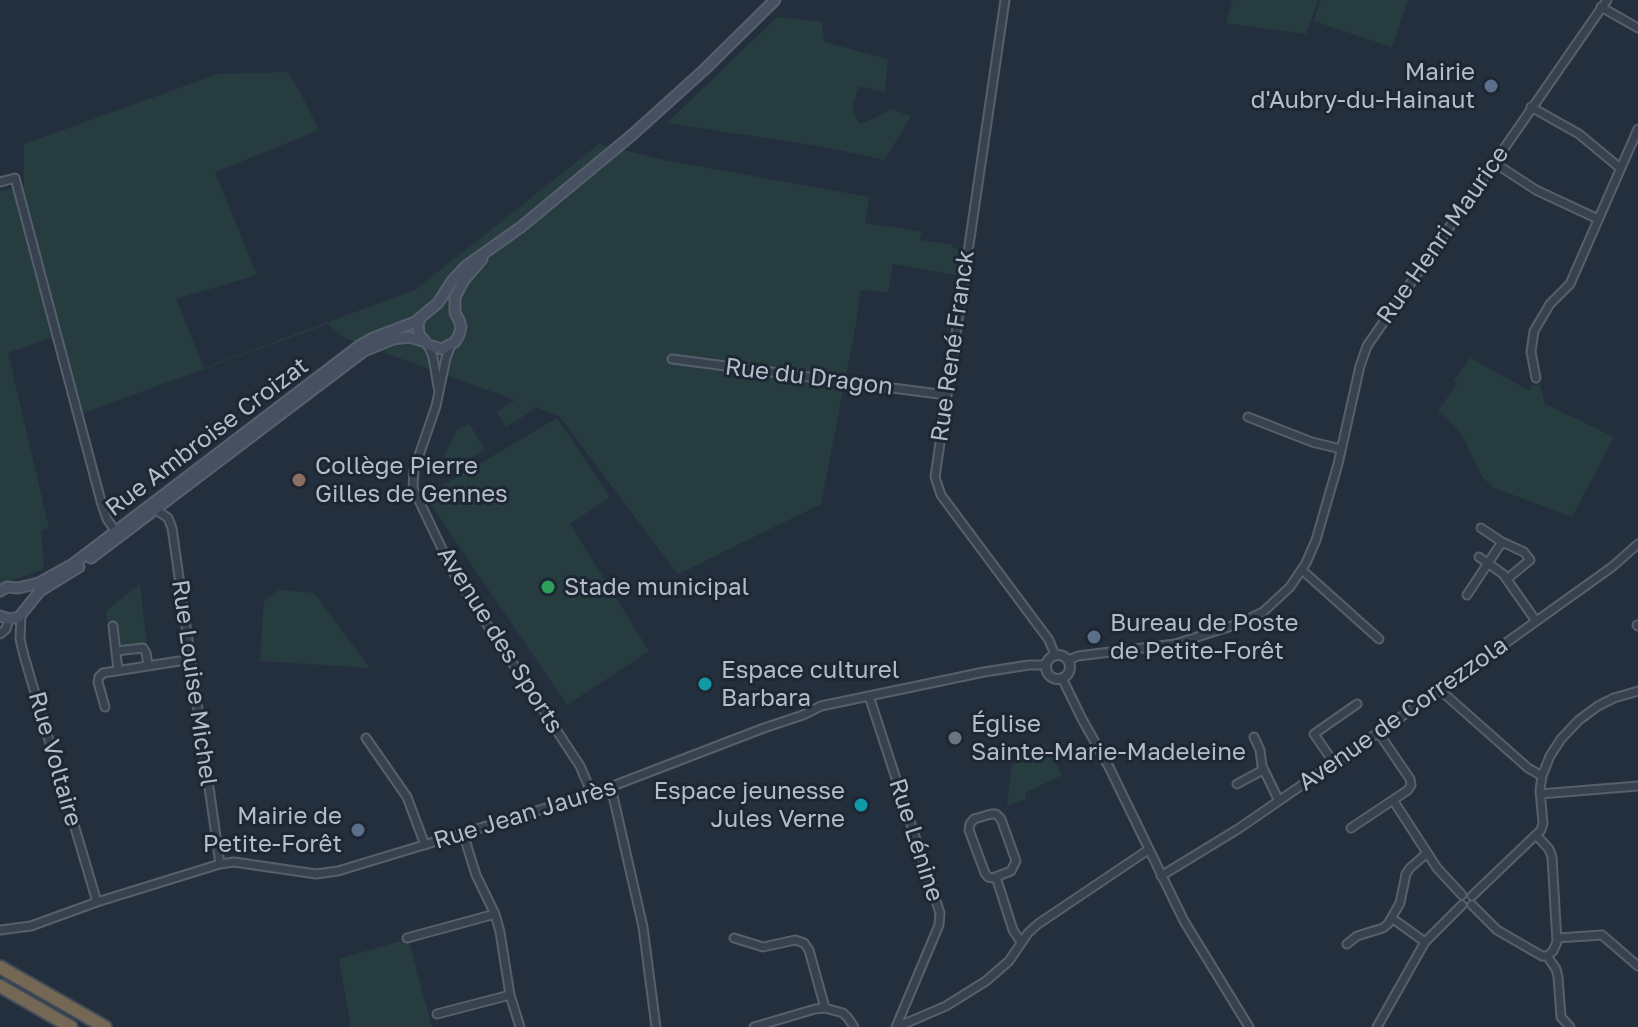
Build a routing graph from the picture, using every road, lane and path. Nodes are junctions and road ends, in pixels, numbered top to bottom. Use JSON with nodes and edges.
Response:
{"nodes":[{"id":1,"x":775,"y":0,"type":"edge"},
{"id":2,"x":1005,"y":0,"type":"edge"},
{"id":3,"x":1604,"y":4,"type":"edge"},
{"id":4,"x":1638,"y":28,"type":"edge"},
{"id":5,"x":1531,"y":107,"type":"junction"},
{"id":6,"x":1638,"y":129,"type":"edge"},
{"id":7,"x":1493,"y":162,"type":"junction"},
{"id":8,"x":1620,"y":168,"type":"junction"},
{"id":9,"x":0,"y":182,"type":"edge"},
{"id":10,"x":1598,"y":219,"type":"junction"},
{"id":11,"x":488,"y":252,"type":"junction"},
{"id":12,"x":433,"y":307,"type":"junction"},
{"id":13,"x":455,"y":313,"type":"junction"},
{"id":14,"x":421,"y":317,"type":"junction"},
{"id":15,"x":425,"y":343,"type":"junction"},
{"id":16,"x":451,"y":345,"type":"junction"},
{"id":17,"x":672,"y":359,"type":"dead end"},
{"id":18,"x":1536,"y":378,"type":"dead end"},
{"id":19,"x":438,"y":394,"type":"junction"},
{"id":20,"x":946,"y":395,"type":"junction"},
{"id":21,"x":1248,"y":417,"type":"dead end"},
{"id":22,"x":1341,"y":449,"type":"junction"},
{"id":23,"x":155,"y":509,"type":"junction"},
{"id":24,"x":1481,"y":528,"type":"dead end"},
{"id":25,"x":116,"y":532,"type":"junction"},
{"id":26,"x":1502,"y":542,"type":"junction"},
{"id":27,"x":1638,"y":544,"type":"edge"},
{"id":28,"x":1479,"y":557,"type":"dead end"},
{"id":29,"x":1488,"y":563,"type":"junction"},
{"id":30,"x":1302,"y":570,"type":"junction"},
{"id":31,"x":1507,"y":579,"type":"junction"},
{"id":32,"x":18,"y":588,"type":"junction"},
{"id":33,"x":0,"y":591,"type":"edge"},
{"id":34,"x":1467,"y":595,"type":"dead end"},
{"id":35,"x":27,"y":606,"type":"junction"},
{"id":36,"x":21,"y":615,"type":"junction"},
{"id":37,"x":3,"y":616,"type":"edge"},
{"id":38,"x":1536,"y":621,"type":"junction"},
{"id":39,"x":113,"y":626,"type":"dead end"},
{"id":40,"x":0,"y":634,"type":"edge"},
{"id":41,"x":1379,"y":639,"type":"dead end"},
{"id":42,"x":116,"y":651,"type":"junction"},
{"id":43,"x":1055,"y":655,"type":"junction"},
{"id":44,"x":192,"y":659,"type":"junction"},
{"id":45,"x":1068,"y":660,"type":"junction"},
{"id":46,"x":148,"y":665,"type":"junction"},
{"id":47,"x":1046,"y":665,"type":"junction"},
{"id":48,"x":118,"y":670,"type":"junction"},
{"id":49,"x":1062,"y":678,"type":"junction"},
{"id":50,"x":1440,"y":690,"type":"junction"},
{"id":51,"x":1638,"y":691,"type":"edge"},
{"id":52,"x":869,"y":696,"type":"junction"},
{"id":53,"x":1357,"y":704,"type":"dead end"},
{"id":54,"x":105,"y":707,"type":"dead end"},
{"id":55,"x":1378,"y":732,"type":"junction"},
{"id":56,"x":1254,"y":737,"type":"dead end"},
{"id":57,"x":366,"y":738,"type":"dead end"},
{"id":58,"x":1334,"y":763,"type":"junction"},
{"id":59,"x":1263,"y":770,"type":"junction"},
{"id":60,"x":1542,"y":776,"type":"junction"},
{"id":61,"x":1237,"y":784,"type":"dead end"},
{"id":62,"x":1638,"y":786,"type":"edge"},
{"id":63,"x":611,"y":787,"type":"junction"},
{"id":64,"x":592,"y":794,"type":"junction"},
{"id":65,"x":1540,"y":794,"type":"junction"},
{"id":66,"x":1393,"y":800,"type":"junction"},
{"id":67,"x":1279,"y":801,"type":"junction"},
{"id":68,"x":1351,"y":828,"type":"dead end"},
{"id":69,"x":463,"y":833,"type":"junction"},
{"id":70,"x":1536,"y":835,"type":"junction"},
{"id":71,"x":425,"y":845,"type":"junction"},
{"id":72,"x":1148,"y":850,"type":"junction"},
{"id":73,"x":1427,"y":853,"type":"junction"},
{"id":74,"x":220,"y":864,"type":"junction"},
{"id":75,"x":1161,"y":876,"type":"junction"},
{"id":76,"x":996,"y":877,"type":"junction"},
{"id":77,"x":1462,"y":895,"type":"junction"},
{"id":78,"x":1472,"y":900,"type":"junction"},
{"id":79,"x":97,"y":902,"type":"junction"},
{"id":80,"x":1462,"y":905,"type":"junction"},
{"id":81,"x":495,"y":914,"type":"junction"},
{"id":82,"x":1393,"y":919,"type":"junction"},
{"id":83,"x":0,"y":930,"type":"edge"},
{"id":84,"x":407,"y":938,"type":"dead end"},
{"id":85,"x":734,"y":938,"type":"dead end"},
{"id":86,"x":1557,"y":938,"type":"junction"},
{"id":87,"x":1021,"y":942,"type":"junction"},
{"id":88,"x":1425,"y":942,"type":"junction"},
{"id":89,"x":1347,"y":944,"type":"dead end"},
{"id":90,"x":1547,"y":956,"type":"junction"},
{"id":91,"x":1638,"y":966,"type":"edge"},
{"id":92,"x":0,"y":967,"type":"edge"},
{"id":93,"x":2,"y":987,"type":"edge"},
{"id":94,"x":510,"y":995,"type":"junction"},
{"id":95,"x":825,"y":1008,"type":"junction"},
{"id":96,"x":437,"y":1014,"type":"dead end"},
{"id":97,"x":54,"y":1027,"type":"edge"},
{"id":98,"x":71,"y":1027,"type":"edge"},
{"id":99,"x":105,"y":1027,"type":"edge"},
{"id":100,"x":520,"y":1027,"type":"edge"},
{"id":101,"x":656,"y":1027,"type":"edge"},
{"id":102,"x":754,"y":1027,"type":"edge"},
{"id":103,"x":854,"y":1027,"type":"edge"},
{"id":104,"x":897,"y":1027,"type":"edge"},
{"id":105,"x":1249,"y":1027,"type":"edge"},
{"id":106,"x":1377,"y":1027,"type":"edge"},
{"id":107,"x":1570,"y":1027,"type":"edge"}],
"edges":[{"from":1,"to":11,"type":"main road"},
{"from":2,"to":20,"type":"street","name":"Rue René Franck"},
{"from":3,"to":4,"type":"street"},
{"from":3,"to":5,"type":"street","name":"Rue Henri Maurice"},
{"from":5,"to":7,"type":"street","name":"Rue Henri Maurice"},
{"from":5,"to":8,"type":"street"},
{"from":6,"to":8,"type":"street"},
{"from":7,"to":10,"type":"street"},
{"from":7,"to":22,"type":"street","name":"Rue Henri Maurice"},
{"from":8,"to":10,"type":"street"},
{"from":9,"to":25,"type":"street"},
{"from":10,"to":18,"type":"street"},
{"from":11,"to":12,"type":"main road"},
{"from":11,"to":13,"type":"main road"},
{"from":12,"to":13,"type":"main road"},
{"from":12,"to":14,"type":"main road"},
{"from":13,"to":16,"type":"main road"},
{"from":14,"to":15,"type":"main road"},
{"from":14,"to":25,"type":"main road","name":"Rue Ambroise Croizat"},
{"from":15,"to":16,"type":"main road"},
{"from":15,"to":19,"type":"street"},
{"from":15,"to":23,"type":"main road","name":"Rue Ambroise Croizat"},
{"from":16,"to":19,"type":"street","name":"Avenue des Sports"},
{"from":17,"to":20,"type":"street","name":"Rue du Dragon"},
{"from":19,"to":64,"type":"street","name":"Avenue des Sports"},
{"from":20,"to":43,"type":"street","name":"Rue René Franck"},
{"from":21,"to":22,"type":"street"},
{"from":22,"to":30,"type":"street","name":"Rue Henri Maurice"},
{"from":23,"to":35,"type":"main road","name":"Rue Ambroise Croizat"},
{"from":23,"to":44,"type":"street","name":"Rue Louise Michel"},
{"from":24,"to":26,"type":"street"},
{"from":25,"to":32,"type":"main road","name":"Rue Ambroise Croizat"},
{"from":26,"to":29,"type":"street"},
{"from":26,"to":31,"type":"street"},
{"from":27,"to":38,"type":"street","name":"Avenue de Correzzola"},
{"from":28,"to":29,"type":"street"},
{"from":29,"to":31,"type":"street"},
{"from":29,"to":34,"type":"street"},
{"from":30,"to":41,"type":"street"},
{"from":30,"to":45,"type":"street","name":"Rue Henri Maurice"},
{"from":31,"to":38,"type":"street"},
{"from":32,"to":33,"type":"main road","name":"Rue Ambroise Croizat"},
{"from":32,"to":35,"type":"main road"},
{"from":35,"to":36,"type":"main road","name":"Rue Ambroise Croizat"},
{"from":36,"to":37,"type":"main road"},
{"from":36,"to":79,"type":"street","name":"Rue Voltaire"},
{"from":37,"to":40,"type":"street"},
{"from":38,"to":50,"type":"street","name":"Avenue de Correzzola"},
{"from":39,"to":42,"type":"street"},
{"from":42,"to":46,"type":"street"},
{"from":42,"to":48,"type":"street"},
{"from":43,"to":45,"type":"street"},
{"from":43,"to":47,"type":"street"},
{"from":44,"to":46,"type":"street"},
{"from":44,"to":74,"type":"street","name":"Rue Louise Michel"},
{"from":45,"to":49,"type":"street"},
{"from":46,"to":48,"type":"street"},
{"from":47,"to":49,"type":"street"},
{"from":47,"to":52,"type":"street","name":"Rue Jean Jaurès"},
{"from":48,"to":54,"type":"street"},
{"from":49,"to":72,"type":"street"},
{"from":50,"to":55,"type":"street","name":"Avenue de Correzzola"},
{"from":50,"to":60,"type":"street"},
{"from":51,"to":60,"type":"street"},
{"from":52,"to":63,"type":"street","name":"Rue Jean Jaurès"},
{"from":52,"to":104,"type":"street","name":"Rue Lénine"},
{"from":53,"to":58,"type":"street"},
{"from":55,"to":58,"type":"street","name":"Avenue de Correzzola"},
{"from":55,"to":66,"type":"street"},
{"from":56,"to":59,"type":"street"},
{"from":57,"to":71,"type":"street"},
{"from":58,"to":67,"type":"street","name":"Avenue de Correzzola"},
{"from":59,"to":61,"type":"street"},
{"from":59,"to":67,"type":"street"},
{"from":60,"to":65,"type":"street"},
{"from":62,"to":65,"type":"street"},
{"from":63,"to":64,"type":"street","name":"Rue Jean Jaurès"},
{"from":63,"to":101,"type":"street"},
{"from":64,"to":69,"type":"street","name":"Rue Jean Jaurès"},
{"from":65,"to":70,"type":"street"},
{"from":66,"to":68,"type":"street"},
{"from":66,"to":73,"type":"street"},
{"from":67,"to":75,"type":"street","name":"Avenue de Correzzola"},
{"from":69,"to":71,"type":"street","name":"Rue Jean Jaurès"},
{"from":69,"to":81,"type":"street"},
{"from":70,"to":78,"type":"street"},
{"from":70,"to":86,"type":"street"},
{"from":71,"to":74,"type":"street","name":"Rue Jean Jaurès"},
{"from":72,"to":75,"type":"street"},
{"from":72,"to":87,"type":"street"},
{"from":73,"to":77,"type":"street"},
{"from":73,"to":82,"type":"street"},
{"from":74,"to":79,"type":"street","name":"Rue Jean Jaurès"},
{"from":75,"to":105,"type":"street"},
{"from":76,"to":76,"type":"street"},
{"from":76,"to":87,"type":"street"},
{"from":77,"to":78,"type":"street"},
{"from":77,"to":80,"type":"street"},
{"from":78,"to":80,"type":"street"},
{"from":78,"to":90,"type":"street"},
{"from":79,"to":83,"type":"street","name":"Rue Jean Jaurès"},
{"from":80,"to":88,"type":"street"},
{"from":81,"to":84,"type":"street"},
{"from":81,"to":94,"type":"street"},
{"from":82,"to":88,"type":"street"},
{"from":82,"to":89,"type":"street"},
{"from":85,"to":95,"type":"street"},
{"from":86,"to":90,"type":"street"},
{"from":86,"to":91,"type":"street"},
{"from":87,"to":104,"type":"street"},
{"from":88,"to":106,"type":"street"},
{"from":90,"to":107,"type":"street"},
{"from":92,"to":99,"type":"highway"},
{"from":93,"to":97,"type":"highway"},
{"from":93,"to":98,"type":"highway"},
{"from":94,"to":96,"type":"street"},
{"from":94,"to":100,"type":"street"},
{"from":95,"to":102,"type":"street"},
{"from":95,"to":103,"type":"street"}]}
